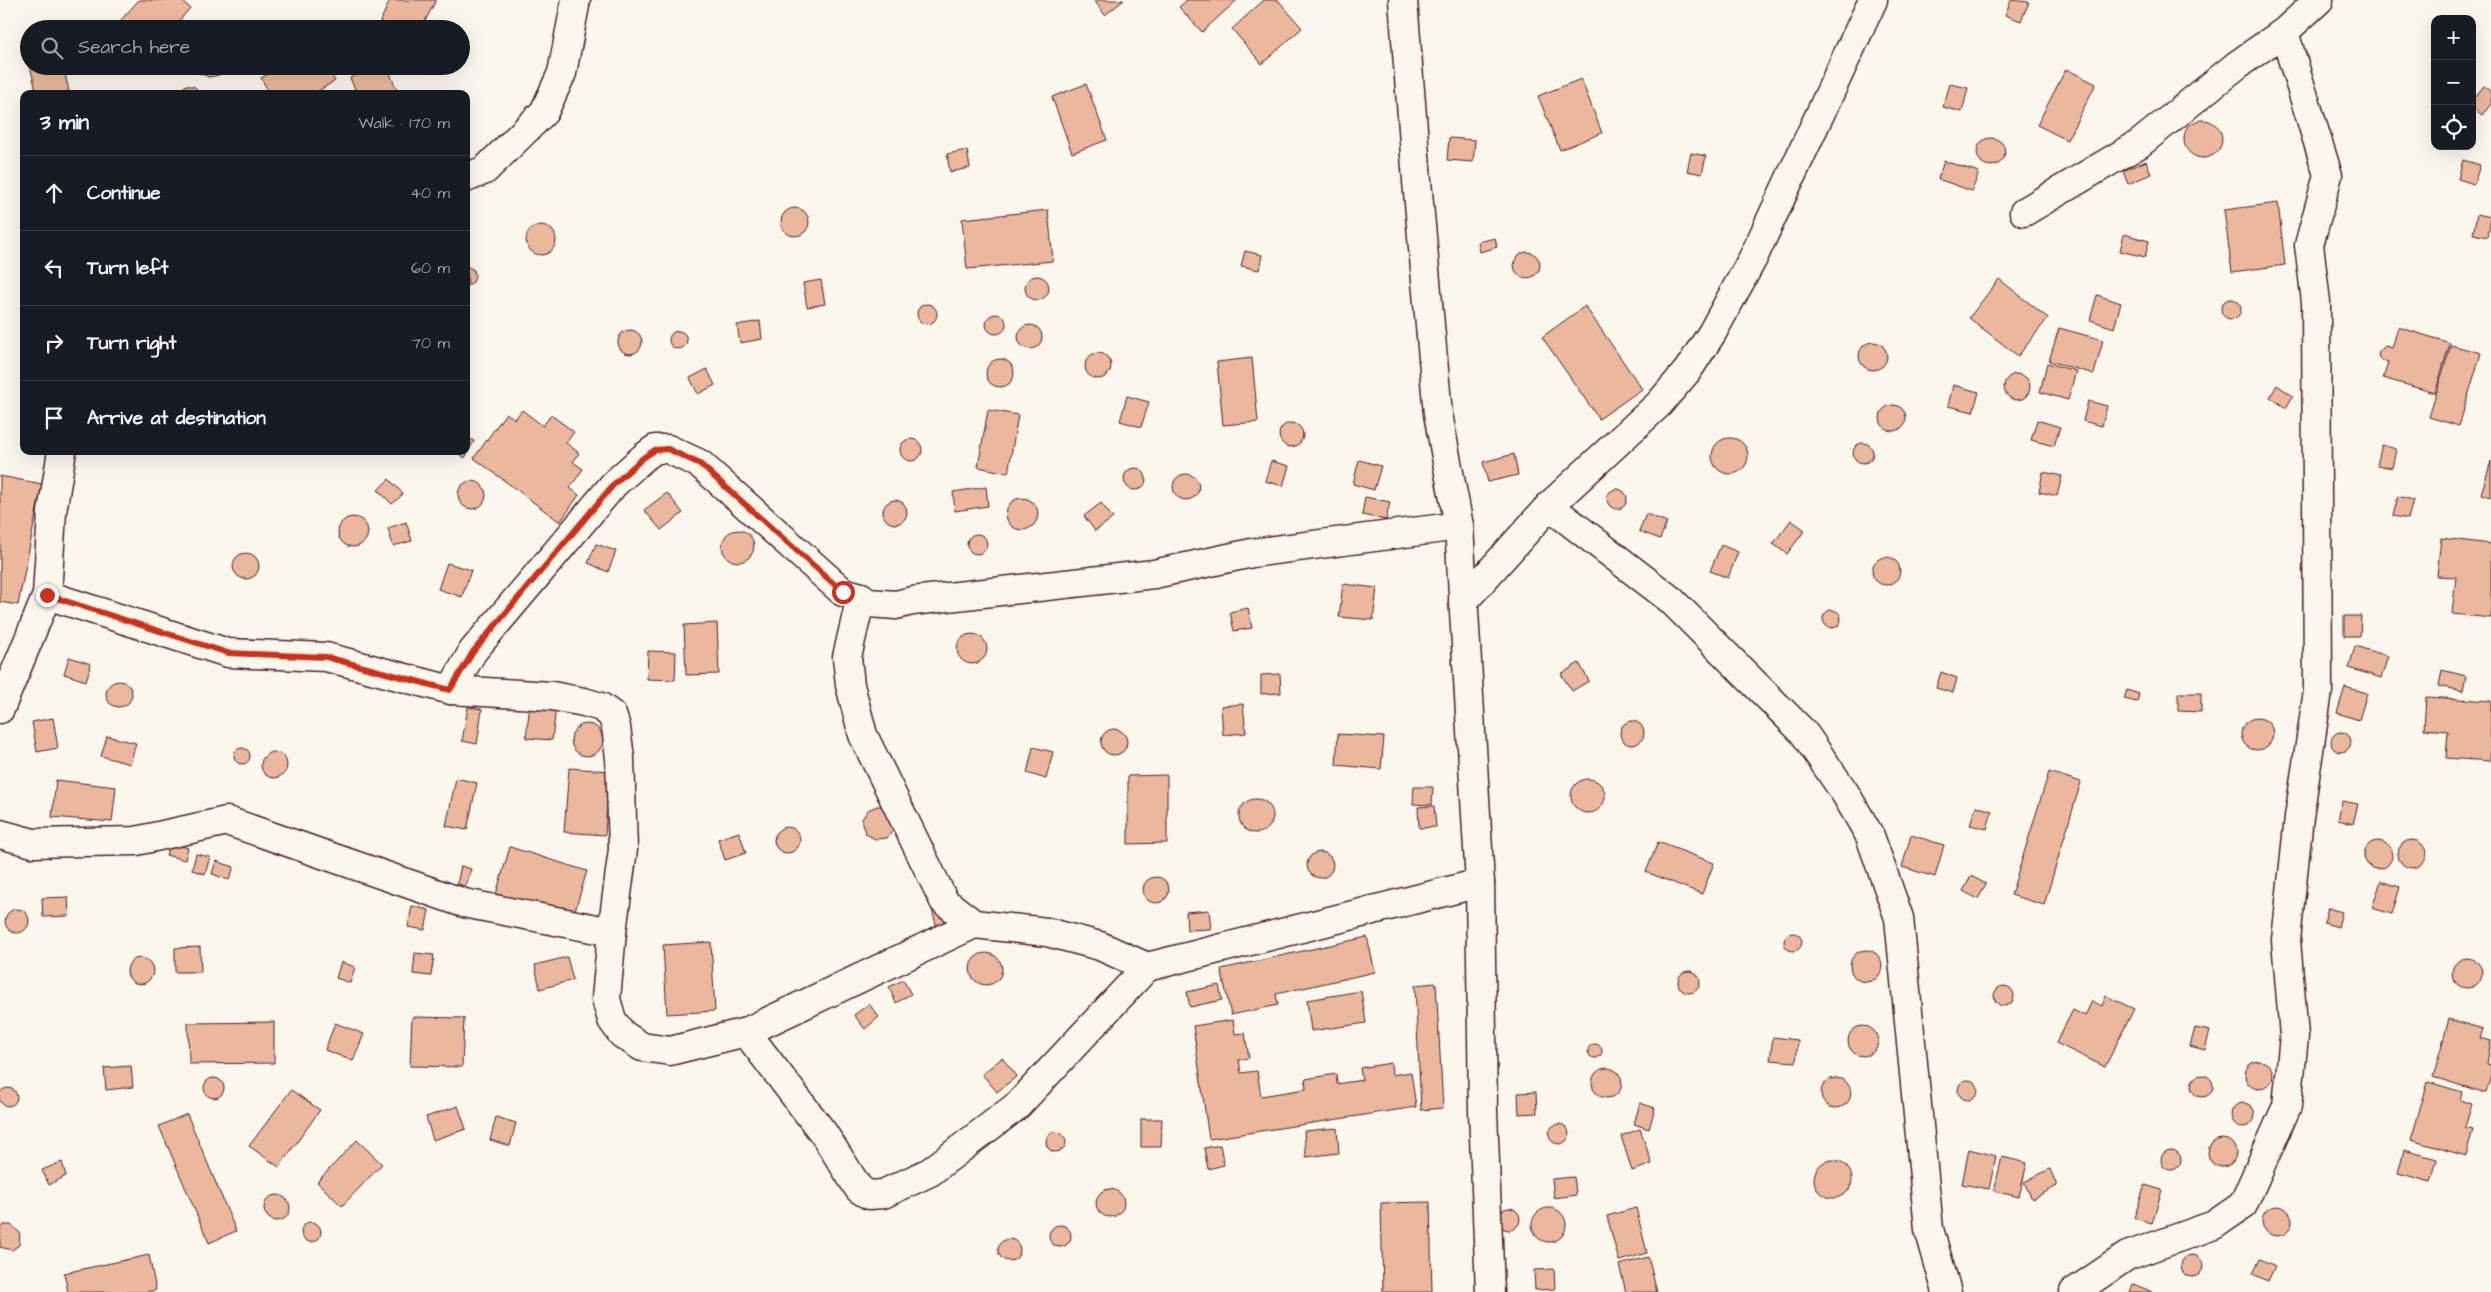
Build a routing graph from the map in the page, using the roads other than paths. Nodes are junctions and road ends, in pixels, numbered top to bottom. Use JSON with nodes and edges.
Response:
{"nodes":[{"id":1,"x":576,"y":0,"type":"edge"},
{"id":2,"x":1403,"y":0,"type":"edge"},
{"id":3,"x":1873,"y":0,"type":"edge"},
{"id":4,"x":2318,"y":0,"type":"edge"},
{"id":5,"x":2284,"y":32,"type":"junction"},
{"id":6,"x":470,"y":176,"type":"edge"},
{"id":7,"x":2024,"y":212,"type":"dead end"},
{"id":8,"x":61,"y":455,"type":"edge"},
{"id":9,"x":1549,"y":506,"type":"junction"},
{"id":10,"x":1460,"y":526,"type":"junction"},
{"id":11,"x":47,"y":595,"type":"junction"},
{"id":12,"x":861,"y":597,"type":"junction"},
{"id":13,"x":1463,"y":602,"type":"junction"},
{"id":14,"x":8,"y":663,"type":"edge"},
{"id":15,"x":450,"y":690,"type":"junction"},
{"id":16,"x":0,"y":709,"type":"edge"},
{"id":17,"x":0,"y":834,"type":"edge"},
{"id":18,"x":1480,"y":883,"type":"junction"},
{"id":19,"x":974,"y":924,"type":"junction"},
{"id":20,"x":612,"y":932,"type":"junction"},
{"id":21,"x":1147,"y":966,"type":"junction"},
{"id":22,"x":746,"y":1032,"type":"junction"},
{"id":23,"x":1490,"y":1292,"type":"edge"},
{"id":24,"x":1947,"y":1292,"type":"edge"},
{"id":25,"x":2074,"y":1292,"type":"edge"}],
"edges":[{"from":1,"to":6,"type":"street"},
{"from":2,"to":10,"type":"street"},
{"from":3,"to":9,"type":"street"},
{"from":4,"to":5,"type":"street"},
{"from":5,"to":7,"type":"street"},
{"from":5,"to":25,"type":"street"},
{"from":8,"to":11,"type":"street"},
{"from":9,"to":13,"type":"street"},
{"from":9,"to":24,"type":"street"},
{"from":10,"to":12,"type":"street"},
{"from":10,"to":13,"type":"street"},
{"from":11,"to":14,"type":"street"},
{"from":11,"to":15,"type":"street"},
{"from":12,"to":15,"type":"street"},
{"from":12,"to":19,"type":"street"},
{"from":13,"to":18,"type":"street"},
{"from":14,"to":16,"type":"street"},
{"from":15,"to":20,"type":"street"},
{"from":17,"to":20,"type":"street"},
{"from":18,"to":21,"type":"street"},
{"from":18,"to":23,"type":"street"},
{"from":19,"to":21,"type":"street"},
{"from":19,"to":22,"type":"street"},
{"from":20,"to":22,"type":"street"},
{"from":21,"to":22,"type":"street"}]}
